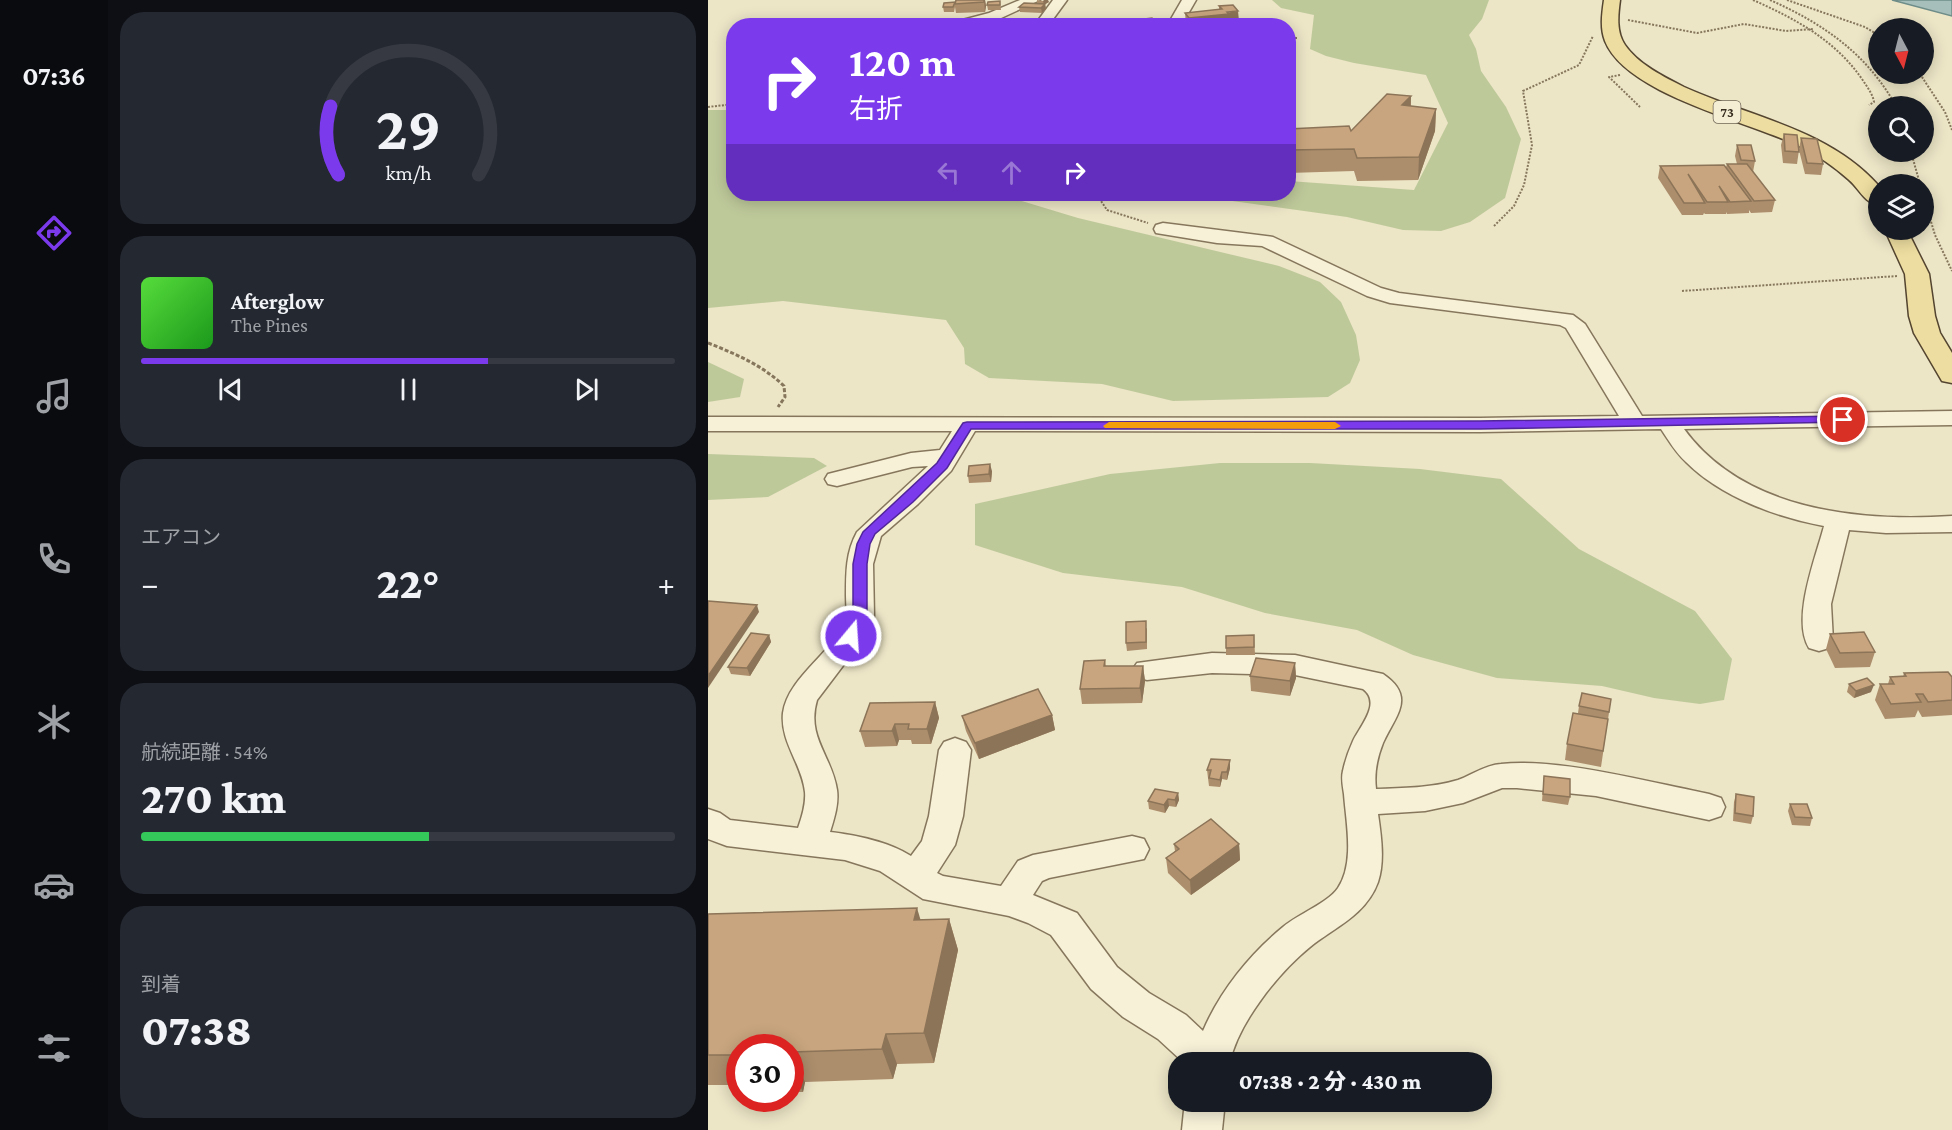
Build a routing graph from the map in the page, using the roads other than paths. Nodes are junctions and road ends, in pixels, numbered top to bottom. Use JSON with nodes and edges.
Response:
{"nodes":[{"id":1,"x":1033,"y":0,"type":"edge"},
{"id":2,"x":1060,"y":0,"type":"edge"},
{"id":3,"x":1189,"y":0,"type":"edge"},
{"id":4,"x":1611,"y":16,"type":"edge"},
{"id":5,"x":986,"y":18,"type":"edge"},
{"id":6,"x":1045,"y":18,"type":"edge"},
{"id":7,"x":1179,"y":18,"type":"edge"},
{"id":8,"x":1868,"y":186,"type":"edge"},
{"id":9,"x":1162,"y":229,"type":"road end"},
{"id":10,"x":1901,"y":240,"type":"edge"},
{"id":11,"x":1952,"y":375,"type":"edge"},
{"id":12,"x":1952,"y":418,"type":"edge"},
{"id":13,"x":1635,"y":423,"type":"junction"},
{"id":14,"x":708,"y":424,"type":"edge"},
{"id":15,"x":1672,"y":428,"type":"junction"},
{"id":16,"x":1952,"y":431,"type":"edge"},
{"id":17,"x":708,"y":437,"type":"edge"},
{"id":18,"x":957,"y":441,"type":"junction"},
{"id":19,"x":837,"y":479,"type":"dead end"},
{"id":20,"x":1838,"y":521,"type":"junction"},
{"id":21,"x":1952,"y":524,"type":"edge"},
{"id":22,"x":1819,"y":641,"type":"dead end"},
{"id":23,"x":1147,"y":670,"type":"dead end"},
{"id":24,"x":955,"y":750,"type":"dead end"},
{"id":25,"x":1362,"y":802,"type":"junction"},
{"id":26,"x":1709,"y":807,"type":"dead end"},
{"id":27,"x":708,"y":822,"type":"edge"},
{"id":28,"x":810,"y":842,"type":"junction"},
{"id":29,"x":1132,"y":849,"type":"dead end"},
{"id":30,"x":916,"y":876,"type":"junction"},
{"id":31,"x":1009,"y":902,"type":"junction"},
{"id":32,"x":1200,"y":1052,"type":"edge"},
{"id":33,"x":1214,"y":1052,"type":"edge"},
{"id":34,"x":1204,"y":1112,"type":"edge"},
{"id":35,"x":1202,"y":1130,"type":"edge"}],
"edges":[{"from":1,"to":5,"type":"street"},
{"from":2,"to":6,"type":"street"},
{"from":3,"to":7,"type":"street"},
{"from":4,"to":8,"type":"main road","number":"73"},
{"from":9,"to":13,"type":"street"},
{"from":10,"to":11,"type":"main road"},
{"from":12,"to":15,"type":"street"},
{"from":13,"to":15,"type":"street"},
{"from":13,"to":18,"type":"street"},
{"from":14,"to":18,"type":"street"},
{"from":15,"to":16,"type":"street"},
{"from":15,"to":18,"type":"street"},
{"from":15,"to":20,"type":"street"},
{"from":17,"to":18,"type":"street"},
{"from":18,"to":19,"type":"street"},
{"from":18,"to":28,"type":"street"},
{"from":20,"to":21,"type":"street"},
{"from":20,"to":22,"type":"street"},
{"from":23,"to":25,"type":"street"},
{"from":24,"to":30,"type":"street"},
{"from":25,"to":26,"type":"street"},
{"from":25,"to":33,"type":"street"},
{"from":27,"to":28,"type":"street"},
{"from":28,"to":30,"type":"street"},
{"from":29,"to":31,"type":"street"},
{"from":30,"to":31,"type":"street"},
{"from":31,"to":32,"type":"street"},
{"from":34,"to":35,"type":"street"}]}
